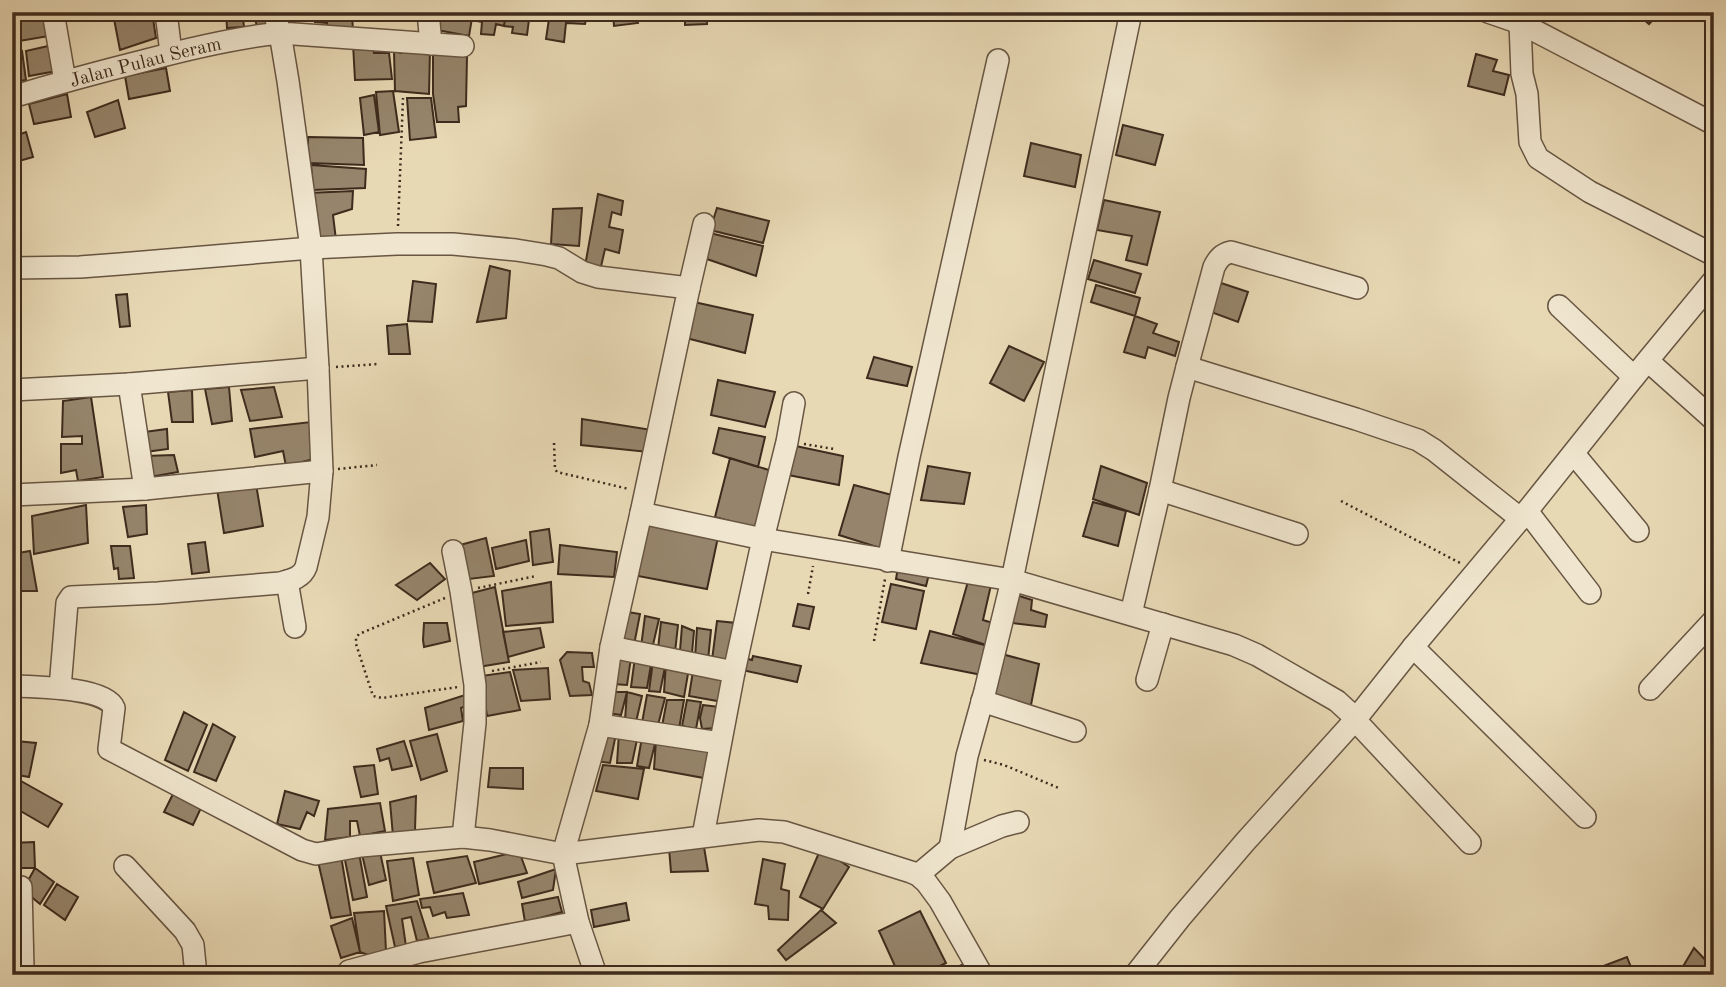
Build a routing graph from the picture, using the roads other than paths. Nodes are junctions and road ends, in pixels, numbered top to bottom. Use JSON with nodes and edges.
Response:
{"nodes":[{"id":1,"x":53,"y":12,"type":"edge"},
{"id":2,"x":166,"y":12,"type":"edge"},
{"id":3,"x":274,"y":12,"type":"edge"},
{"id":4,"x":428,"y":12,"type":"edge"},
{"id":5,"x":1130,"y":12,"type":"edge"},
{"id":6,"x":1488,"y":12,"type":"edge"},
{"id":7,"x":1520,"y":23,"type":"junction"},
{"id":8,"x":280,"y":33,"type":"junction"},
{"id":9,"x":431,"y":44,"type":"junction"},
{"id":10,"x":464,"y":46,"type":"dead end"},
{"id":11,"x":171,"y":53,"type":"junction"},
{"id":12,"x":998,"y":60,"type":"dead end"},
{"id":13,"x":65,"y":81,"type":"junction"},
{"id":14,"x":12,"y":97,"type":"edge"},
{"id":15,"x":1714,"y":124,"type":"edge"},
{"id":16,"x":704,"y":224,"type":"dead end"},
{"id":17,"x":311,"y":248,"type":"junction"},
{"id":18,"x":1714,"y":255,"type":"edge"},
{"id":19,"x":12,"y":268,"type":"edge"},
{"id":20,"x":1714,"y":280,"type":"edge"},
{"id":21,"x":689,"y":288,"type":"junction"},
{"id":22,"x":1357,"y":288,"type":"dead end"},
{"id":23,"x":1559,"y":306,"type":"dead end"},
{"id":24,"x":318,"y":368,"type":"junction"},
{"id":25,"x":1187,"y":368,"type":"junction"},
{"id":26,"x":1641,"y":369,"type":"junction"},
{"id":27,"x":129,"y":384,"type":"junction"},
{"id":28,"x":12,"y":390,"type":"edge"},
{"id":29,"x":794,"y":403,"type":"dead end"},
{"id":30,"x":1714,"y":420,"type":"edge"},
{"id":31,"x":1574,"y":454,"type":"junction"},
{"id":32,"x":322,"y":471,"type":"junction"},
{"id":33,"x":145,"y":489,"type":"junction"},
{"id":34,"x":1160,"y":490,"type":"junction"},
{"id":35,"x":12,"y":495,"type":"edge"},
{"id":36,"x":644,"y":503,"type":"junction"},
{"id":37,"x":1524,"y":515,"type":"junction"},
{"id":38,"x":1638,"y":531,"type":"dead end"},
{"id":39,"x":1297,"y":534,"type":"dead end"},
{"id":40,"x":763,"y":539,"type":"junction"},
{"id":41,"x":453,"y":551,"type":"dead end"},
{"id":42,"x":888,"y":561,"type":"junction"},
{"id":43,"x":1012,"y":580,"type":"junction"},
{"id":44,"x":287,"y":581,"type":"junction"},
{"id":45,"x":1590,"y":593,"type":"dead end"},
{"id":46,"x":1132,"y":614,"type":"junction"},
{"id":47,"x":1714,"y":620,"type":"edge"},
{"id":48,"x":1163,"y":624,"type":"junction"},
{"id":49,"x":295,"y":626,"type":"dead end"},
{"id":50,"x":611,"y":647,"type":"junction"},
{"id":51,"x":1413,"y":647,"type":"junction"},
{"id":52,"x":734,"y":672,"type":"junction"},
{"id":53,"x":1147,"y":680,"type":"dead end"},
{"id":54,"x":12,"y":686,"type":"edge"},
{"id":55,"x":60,"y":688,"type":"junction"},
{"id":56,"x":1650,"y":689,"type":"dead end"},
{"id":57,"x":982,"y":701,"type":"junction"},
{"id":58,"x":1355,"y":720,"type":"junction"},
{"id":59,"x":600,"y":725,"type":"junction"},
{"id":60,"x":1075,"y":731,"type":"dead end"},
{"id":61,"x":720,"y":743,"type":"junction"},
{"id":62,"x":1585,"y":817,"type":"dead end"},
{"id":63,"x":1018,"y":822,"type":"dead end"},
{"id":64,"x":703,"y":836,"type":"junction"},
{"id":65,"x":463,"y":837,"type":"junction"},
{"id":66,"x":1470,"y":843,"type":"dead end"},
{"id":67,"x":950,"y":848,"type":"junction"},
{"id":68,"x":563,"y":854,"type":"junction"},
{"id":69,"x":125,"y":866,"type":"dead end"},
{"id":70,"x":918,"y":875,"type":"junction"},
{"id":71,"x":21,"y":887,"type":"dead end"},
{"id":72,"x":578,"y":922,"type":"junction"},
{"id":73,"x":19,"y":970,"type":"edge"},
{"id":74,"x":349,"y":971,"type":"dead end"},
{"id":75,"x":196,"y":975,"type":"edge"},
{"id":76,"x":596,"y":975,"type":"edge"},
{"id":77,"x":982,"y":975,"type":"edge"},
{"id":78,"x":1135,"y":975,"type":"edge"}],
"edges":[{"from":1,"to":13,"type":"street"},
{"from":2,"to":11,"type":"street"},
{"from":3,"to":8,"type":"street"},
{"from":4,"to":9,"type":"street"},
{"from":5,"to":43,"type":"street"},
{"from":6,"to":7,"type":"street"},
{"from":7,"to":15,"type":"street"},
{"from":7,"to":18,"type":"street"},
{"from":8,"to":9,"type":"street","name":"Jalan Pulau Seram"},
{"from":8,"to":11,"type":"street","name":"Jalan Pulau Seram"},
{"from":8,"to":17,"type":"street"},
{"from":9,"to":10,"type":"street","name":"Jalan Pulau Seram"},
{"from":11,"to":13,"type":"street","name":"Jalan Pulau Seram"},
{"from":12,"to":42,"type":"street"},
{"from":13,"to":14,"type":"street","name":"Jalan Pulau Seram"},
{"from":16,"to":21,"type":"street"},
{"from":17,"to":19,"type":"street"},
{"from":17,"to":21,"type":"street"},
{"from":17,"to":24,"type":"street"},
{"from":20,"to":26,"type":"street"},
{"from":21,"to":36,"type":"street"},
{"from":22,"to":25,"type":"street"},
{"from":23,"to":26,"type":"street"},
{"from":24,"to":27,"type":"street"},
{"from":24,"to":32,"type":"street"},
{"from":25,"to":34,"type":"street"},
{"from":25,"to":37,"type":"street"},
{"from":26,"to":30,"type":"street"},
{"from":26,"to":31,"type":"street"},
{"from":27,"to":28,"type":"street"},
{"from":27,"to":33,"type":"street"},
{"from":29,"to":40,"type":"street"},
{"from":31,"to":37,"type":"street"},
{"from":31,"to":38,"type":"street"},
{"from":32,"to":33,"type":"street"},
{"from":32,"to":44,"type":"street"},
{"from":33,"to":35,"type":"street"},
{"from":34,"to":39,"type":"street"},
{"from":34,"to":46,"type":"street"},
{"from":36,"to":40,"type":"street"},
{"from":36,"to":50,"type":"street"},
{"from":37,"to":45,"type":"street"},
{"from":37,"to":51,"type":"street"},
{"from":40,"to":42,"type":"street"},
{"from":40,"to":52,"type":"street"},
{"from":41,"to":65,"type":"street"},
{"from":42,"to":43,"type":"street"},
{"from":43,"to":46,"type":"street"},
{"from":43,"to":57,"type":"street"},
{"from":44,"to":49,"type":"street"},
{"from":44,"to":55,"type":"street"},
{"from":46,"to":48,"type":"street"},
{"from":47,"to":56,"type":"street"},
{"from":48,"to":53,"type":"street"},
{"from":48,"to":58,"type":"street"},
{"from":50,"to":52,"type":"street"},
{"from":50,"to":59,"type":"street"},
{"from":51,"to":58,"type":"street"},
{"from":51,"to":62,"type":"street"},
{"from":52,"to":61,"type":"street"},
{"from":54,"to":55,"type":"street"},
{"from":55,"to":65,"type":"street"},
{"from":57,"to":60,"type":"street"},
{"from":57,"to":67,"type":"street"},
{"from":58,"to":66,"type":"street"},
{"from":58,"to":78,"type":"street"},
{"from":59,"to":61,"type":"street"},
{"from":59,"to":68,"type":"street"},
{"from":61,"to":64,"type":"street"},
{"from":63,"to":67,"type":"street"},
{"from":64,"to":68,"type":"street"},
{"from":64,"to":70,"type":"street"},
{"from":65,"to":68,"type":"street"},
{"from":67,"to":70,"type":"street"},
{"from":68,"to":72,"type":"street"},
{"from":69,"to":75,"type":"street"},
{"from":70,"to":77,"type":"street"},
{"from":71,"to":73,"type":"street"},
{"from":72,"to":74,"type":"street"},
{"from":72,"to":76,"type":"street"}]}
